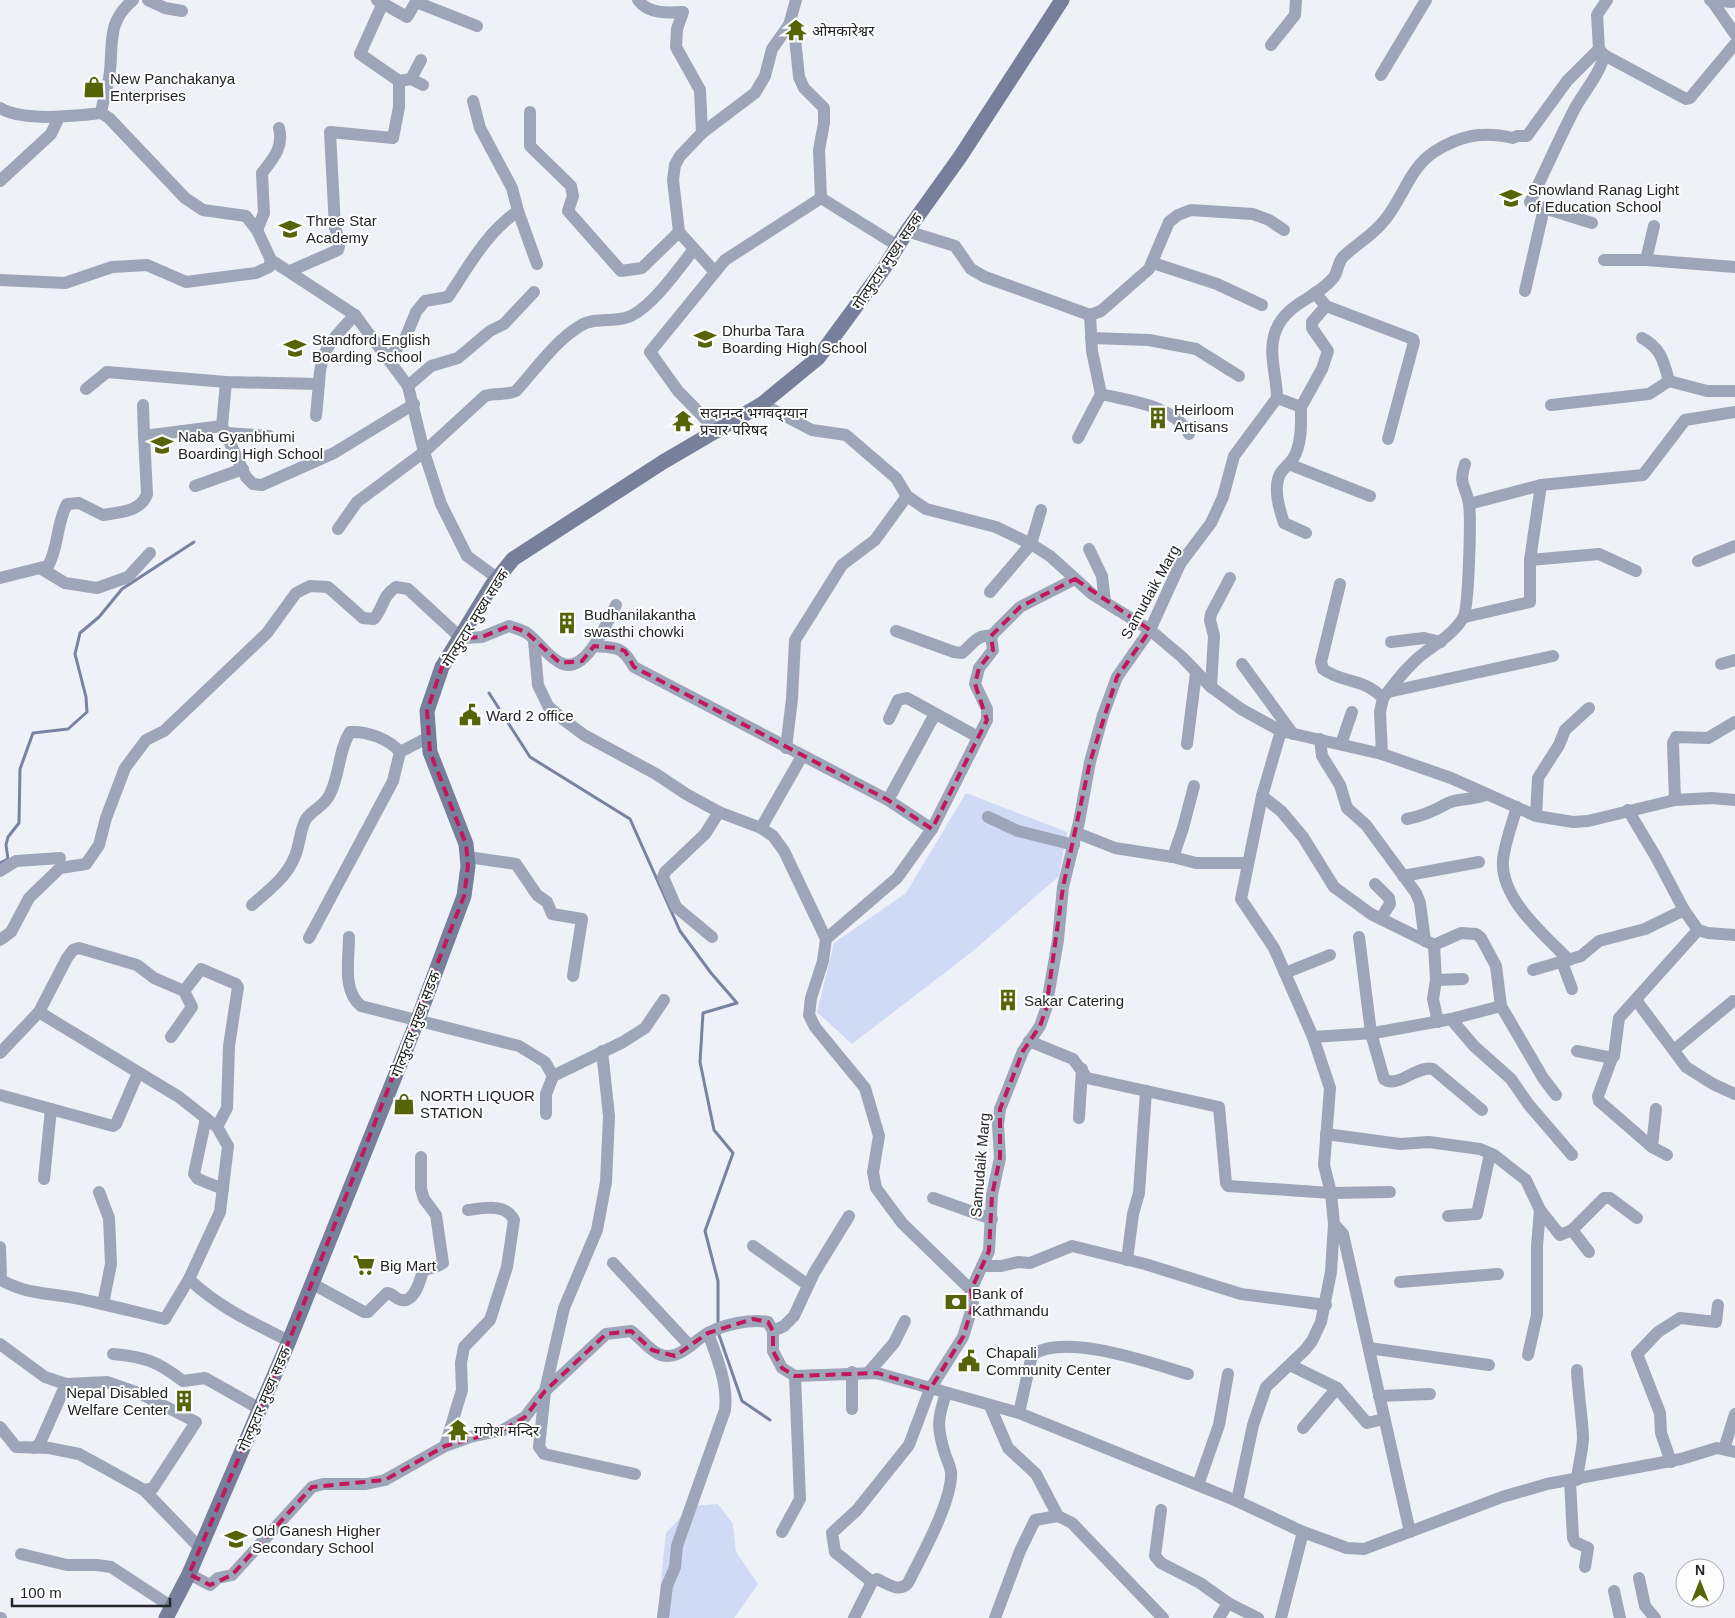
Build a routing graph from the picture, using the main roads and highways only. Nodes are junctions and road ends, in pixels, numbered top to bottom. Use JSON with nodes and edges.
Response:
{"nodes":[{"id":1,"x":1062,"y":0,"type":"edge"},
{"id":2,"x":169,"y":1612,"type":"edge"}],
"edges":[{"from":1,"to":2,"type":"main road","name":"गोल्फुटार मुख्य सडक"}]}
